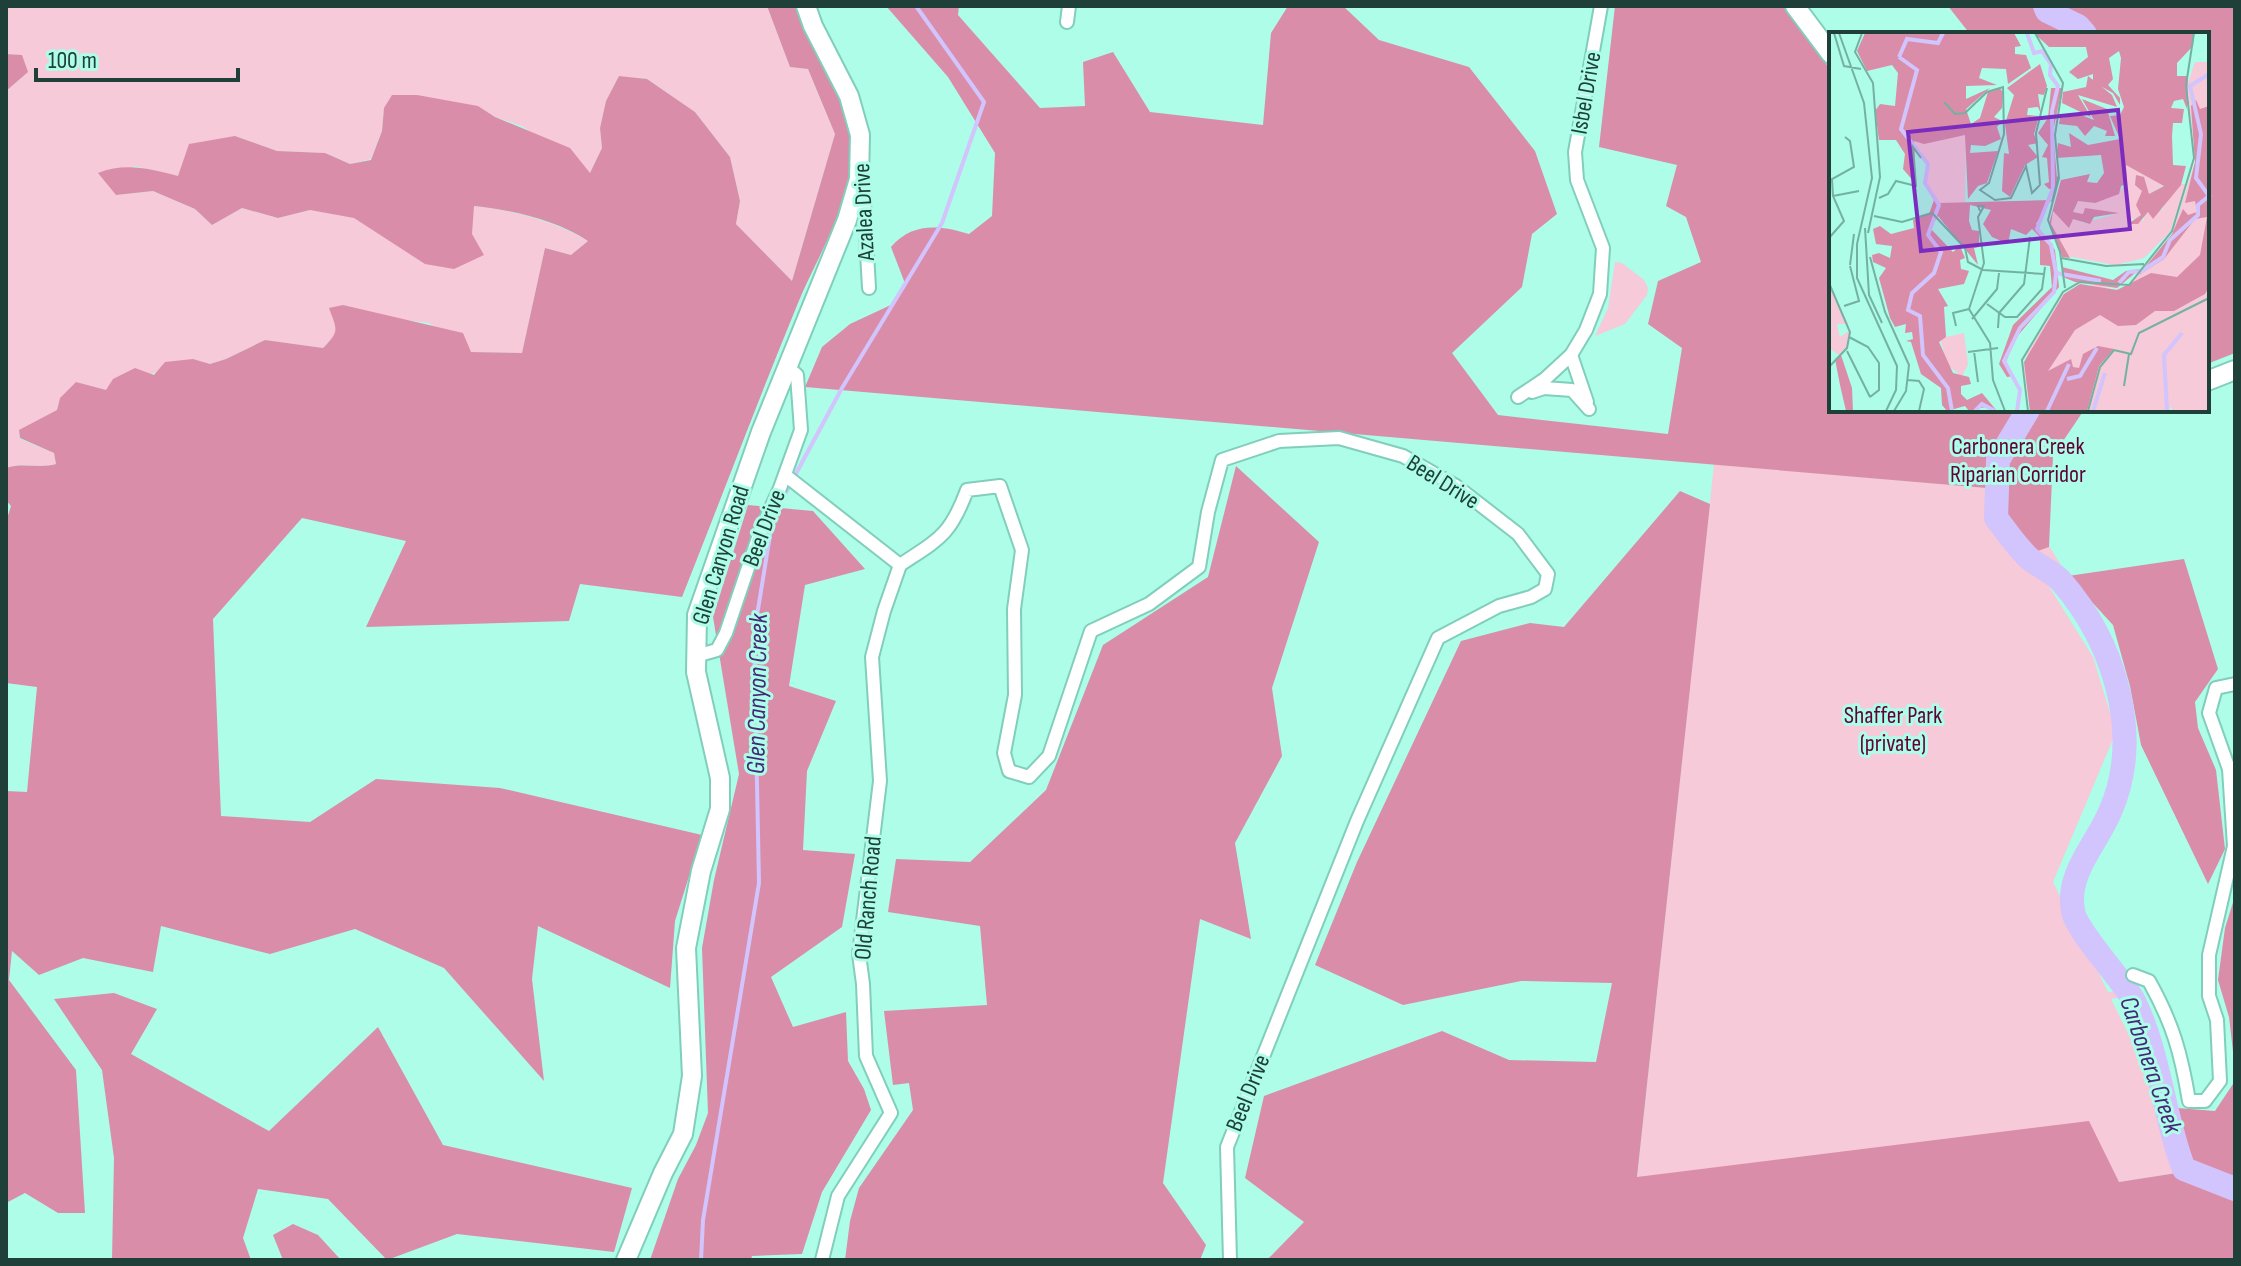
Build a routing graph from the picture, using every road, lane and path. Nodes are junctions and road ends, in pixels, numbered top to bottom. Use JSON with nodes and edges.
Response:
{"nodes":[{"id":1,"x":806,"y":6,"type":"edge"},
{"id":2,"x":1069,"y":6,"type":"edge"},
{"id":3,"x":1601,"y":6,"type":"edge"},
{"id":4,"x":1795,"y":6,"type":"edge"},
{"id":5,"x":1067,"y":22,"type":"dead end"},
{"id":6,"x":1829,"y":51,"type":"edge"},
{"id":7,"x":860,"y":135,"type":"junction"},
{"id":8,"x":869,"y":288,"type":"dead end"},
{"id":9,"x":1571,"y":355,"type":"junction"},
{"id":10,"x":787,"y":367,"type":"junction"},
{"id":11,"x":2235,"y":370,"type":"edge"},
{"id":12,"x":2209,"y":380,"type":"edge"},
{"id":13,"x":785,"y":475,"type":"junction"},
{"id":14,"x":900,"y":565,"type":"junction"},
{"id":15,"x":696,"y":656,"type":"junction"},
{"id":16,"x":2235,"y":684,"type":"edge"},
{"id":17,"x":2133,"y":975,"type":"dead end"},
{"id":18,"x":626,"y":1260,"type":"edge"},
{"id":19,"x":822,"y":1260,"type":"edge"},
{"id":20,"x":1230,"y":1260,"type":"edge"}],
"edges":[{"from":1,"to":7,"type":"street","name":"Glen Canyon Road"},
{"from":2,"to":5,"type":"street"},
{"from":3,"to":9,"type":"street","name":"Isbel Drive"},
{"from":4,"to":6,"type":"street"},
{"from":7,"to":8,"type":"street","name":"Azalea Drive"},
{"from":7,"to":10,"type":"street","name":"Glen Canyon Road"},
{"from":9,"to":9,"type":"street"},
{"from":10,"to":13,"type":"street","name":"Beel Drive"},
{"from":10,"to":15,"type":"street","name":"Glen Canyon Road"},
{"from":11,"to":12,"type":"street"},
{"from":13,"to":14,"type":"street","name":"Beel Drive"},
{"from":13,"to":15,"type":"street","name":"Beel Drive"},
{"from":14,"to":19,"type":"street","name":"Old Ranch Road"},
{"from":14,"to":20,"type":"street","name":"Beel Drive"},
{"from":15,"to":18,"type":"street","name":"Glen Canyon Road"},
{"from":16,"to":17,"type":"street"}]}
